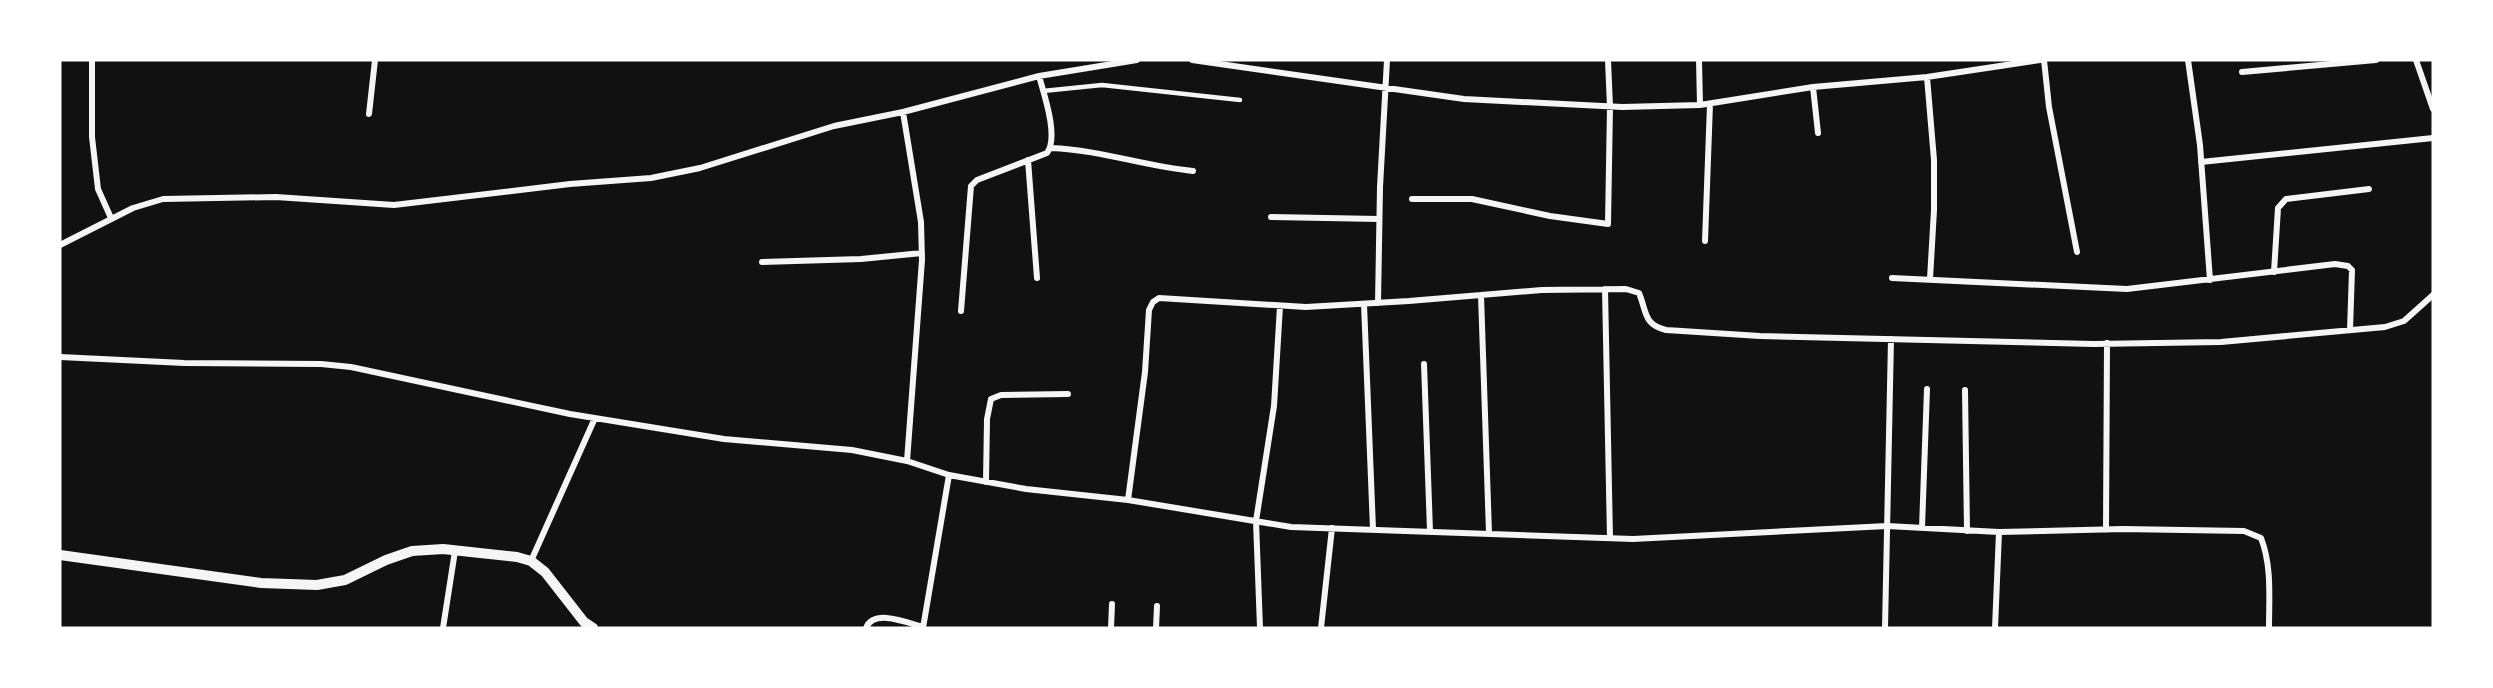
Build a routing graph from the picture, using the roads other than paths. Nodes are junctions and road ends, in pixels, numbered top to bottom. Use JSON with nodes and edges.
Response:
{"nodes":[{"id":1,"x":92,"y":60,"type":"edge"},
{"id":2,"x":375,"y":60,"type":"edge"},
{"id":3,"x":1137,"y":60,"type":"edge"},
{"id":4,"x":1192,"y":60,"type":"edge"},
{"id":5,"x":1388,"y":60,"type":"edge"},
{"id":6,"x":1608,"y":60,"type":"edge"},
{"id":7,"x":1699,"y":60,"type":"edge"},
{"id":8,"x":2042,"y":60,"type":"edge"},
{"id":9,"x":2188,"y":60,"type":"edge"},
{"id":10,"x":2376,"y":60,"type":"edge"},
{"id":11,"x":2416,"y":60,"type":"edge"},
{"id":12,"x":2242,"y":72,"type":"dead end"},
{"id":13,"x":1039,"y":76,"type":"junction"},
{"id":14,"x":1927,"y":77,"type":"junction"},
{"id":15,"x":1814,"y":87,"type":"junction"},
{"id":16,"x":1387,"y":89,"type":"junction"},
{"id":17,"x":1043,"y":91,"type":"junction"},
{"id":18,"x":1239,"y":100,"type":"dead end"},
{"id":19,"x":1710,"y":104,"type":"junction"},
{"id":20,"x":1701,"y":105,"type":"junction"},
{"id":21,"x":1610,"y":107,"type":"junction"},
{"id":22,"x":2433,"y":109,"type":"edge"},
{"id":23,"x":903,"y":112,"type":"junction"},
{"id":24,"x":369,"y":114,"type":"dead end"},
{"id":25,"x":1818,"y":133,"type":"dead end"},
{"id":26,"x":2433,"y":138,"type":"edge"},
{"id":27,"x":1051,"y":148,"type":"junction"},
{"id":28,"x":1028,"y":160,"type":"junction"},
{"id":29,"x":2201,"y":162,"type":"junction"},
{"id":30,"x":1192,"y":171,"type":"dead end"},
{"id":31,"x":2368,"y":189,"type":"dead end"},
{"id":32,"x":1412,"y":199,"type":"dead end"},
{"id":33,"x":1270,"y":217,"type":"dead end"},
{"id":34,"x":111,"y":218,"type":"junction"},
{"id":35,"x":1379,"y":219,"type":"junction"},
{"id":36,"x":1705,"y":241,"type":"dead end"},
{"id":37,"x":60,"y":245,"type":"edge"},
{"id":38,"x":2077,"y":252,"type":"dead end"},
{"id":39,"x":922,"y":253,"type":"junction"},
{"id":40,"x":762,"y":262,"type":"dead end"},
{"id":41,"x":2274,"y":272,"type":"junction"},
{"id":42,"x":1037,"y":278,"type":"dead end"},
{"id":43,"x":1892,"y":278,"type":"dead end"},
{"id":44,"x":1930,"y":279,"type":"junction"},
{"id":45,"x":2210,"y":280,"type":"junction"},
{"id":46,"x":1605,"y":289,"type":"junction"},
{"id":47,"x":1481,"y":295,"type":"junction"},
{"id":48,"x":2433,"y":295,"type":"edge"},
{"id":49,"x":1377,"y":303,"type":"junction"},
{"id":50,"x":1364,"y":304,"type":"junction"},
{"id":51,"x":1280,"y":306,"type":"junction"},
{"id":52,"x":961,"y":310,"type":"dead end"},
{"id":53,"x":2349,"y":330,"type":"junction"},
{"id":54,"x":1891,"y":339,"type":"junction"},
{"id":55,"x":2107,"y":344,"type":"junction"},
{"id":56,"x":60,"y":357,"type":"edge"},
{"id":57,"x":1424,"y":364,"type":"dead end"},
{"id":58,"x":1927,"y":390,"type":"dead end"},
{"id":59,"x":1965,"y":390,"type":"dead end"},
{"id":60,"x":1068,"y":394,"type":"dead end"},
{"id":61,"x":596,"y":418,"type":"junction"},
{"id":62,"x":907,"y":461,"type":"junction"},
{"id":63,"x":949,"y":475,"type":"junction"},
{"id":64,"x":986,"y":482,"type":"junction"},
{"id":65,"x":1128,"y":500,"type":"junction"},
{"id":66,"x":1256,"y":521,"type":"junction"},
{"id":67,"x":1887,"y":526,"type":"junction"},
{"id":68,"x":1332,"y":528,"type":"junction"},
{"id":69,"x":1922,"y":528,"type":"junction"},
{"id":70,"x":1373,"y":529,"type":"junction"},
{"id":71,"x":2106,"y":530,"type":"junction"},
{"id":72,"x":1430,"y":531,"type":"junction"},
{"id":73,"x":1967,"y":531,"type":"junction"},
{"id":74,"x":2000,"y":532,"type":"junction"},
{"id":75,"x":1489,"y":533,"type":"junction"},
{"id":76,"x":1610,"y":538,"type":"junction"},
{"id":77,"x":455,"y":550,"type":"junction"},
{"id":78,"x":60,"y":555,"type":"edge"},
{"id":79,"x":531,"y":561,"type":"junction"},
{"id":80,"x":1112,"y":604,"type":"dead end"},
{"id":81,"x":1157,"y":606,"type":"dead end"},
{"id":82,"x":443,"y":628,"type":"edge"},
{"id":83,"x":593,"y":628,"type":"edge"},
{"id":84,"x":866,"y":628,"type":"edge"},
{"id":85,"x":923,"y":628,"type":"edge"},
{"id":86,"x":1111,"y":628,"type":"edge"},
{"id":87,"x":1156,"y":628,"type":"edge"},
{"id":88,"x":1260,"y":628,"type":"edge"},
{"id":89,"x":1321,"y":628,"type":"edge"},
{"id":90,"x":1885,"y":628,"type":"edge"},
{"id":91,"x":1995,"y":628,"type":"edge"},
{"id":92,"x":2269,"y":628,"type":"edge"}],
"edges":[{"from":1,"to":34,"type":"street"},
{"from":2,"to":24,"type":"street"},
{"from":3,"to":13,"type":"street"},
{"from":4,"to":16,"type":"street"},
{"from":5,"to":16,"type":"street"},
{"from":6,"to":21,"type":"street"},
{"from":7,"to":20,"type":"street"},
{"from":8,"to":14,"type":"street"},
{"from":8,"to":38,"type":"street"},
{"from":9,"to":29,"type":"street"},
{"from":10,"to":12,"type":"street"},
{"from":11,"to":22,"type":"street"},
{"from":13,"to":17,"type":"street"},
{"from":13,"to":23,"type":"street"},
{"from":14,"to":15,"type":"street"},
{"from":14,"to":44,"type":"street"},
{"from":15,"to":19,"type":"street"},
{"from":15,"to":25,"type":"street"},
{"from":16,"to":21,"type":"street"},
{"from":16,"to":35,"type":"street"},
{"from":17,"to":18,"type":"lane"},
{"from":17,"to":27,"type":"street"},
{"from":19,"to":20,"type":"street"},
{"from":19,"to":36,"type":"street"},
{"from":20,"to":21,"type":"street"},
{"from":21,"to":32,"type":"street"},
{"from":23,"to":34,"type":"street"},
{"from":23,"to":39,"type":"street"},
{"from":26,"to":29,"type":"street"},
{"from":27,"to":28,"type":"street"},
{"from":27,"to":30,"type":"street"},
{"from":28,"to":42,"type":"street"},
{"from":28,"to":52,"type":"street"},
{"from":29,"to":45,"type":"street"},
{"from":31,"to":41,"type":"street"},
{"from":33,"to":35,"type":"street"},
{"from":34,"to":37,"type":"street"},
{"from":35,"to":49,"type":"street"},
{"from":39,"to":40,"type":"street"},
{"from":39,"to":62,"type":"street"},
{"from":41,"to":45,"type":"street"},
{"from":41,"to":53,"type":"street"},
{"from":43,"to":44,"type":"street"},
{"from":44,"to":45,"type":"street"},
{"from":46,"to":47,"type":"street"},
{"from":46,"to":54,"type":"street"},
{"from":46,"to":76,"type":"street"},
{"from":47,"to":49,"type":"street"},
{"from":47,"to":75,"type":"street"},
{"from":48,"to":53,"type":"street"},
{"from":49,"to":50,"type":"street"},
{"from":50,"to":51,"type":"street"},
{"from":50,"to":70,"type":"street"},
{"from":51,"to":65,"type":"street"},
{"from":51,"to":66,"type":"street"},
{"from":53,"to":55,"type":"street"},
{"from":54,"to":55,"type":"street"},
{"from":54,"to":67,"type":"street"},
{"from":55,"to":71,"type":"street"},
{"from":56,"to":61,"type":"street"},
{"from":57,"to":72,"type":"street"},
{"from":58,"to":69,"type":"street"},
{"from":59,"to":73,"type":"street"},
{"from":60,"to":64,"type":"street"},
{"from":61,"to":62,"type":"street"},
{"from":61,"to":79,"type":"street"},
{"from":62,"to":63,"type":"street"},
{"from":63,"to":64,"type":"street"},
{"from":63,"to":85,"type":"street"},
{"from":64,"to":65,"type":"street"},
{"from":65,"to":66,"type":"street"},
{"from":66,"to":68,"type":"street"},
{"from":66,"to":88,"type":"street"},
{"from":67,"to":69,"type":"street"},
{"from":67,"to":76,"type":"street"},
{"from":67,"to":90,"type":"street"},
{"from":68,"to":70,"type":"street"},
{"from":68,"to":89,"type":"street"},
{"from":69,"to":73,"type":"street"},
{"from":70,"to":72,"type":"street"},
{"from":71,"to":74,"type":"street"},
{"from":71,"to":92,"type":"street"},
{"from":72,"to":75,"type":"street"},
{"from":73,"to":74,"type":"street"},
{"from":74,"to":91,"type":"street"},
{"from":75,"to":76,"type":"street"},
{"from":77,"to":78,"type":"street"},
{"from":77,"to":79,"type":"street"},
{"from":77,"to":82,"type":"street"},
{"from":79,"to":83,"type":"street"},
{"from":80,"to":86,"type":"street"},
{"from":81,"to":87,"type":"street"},
{"from":84,"to":85,"type":"street"}]}
